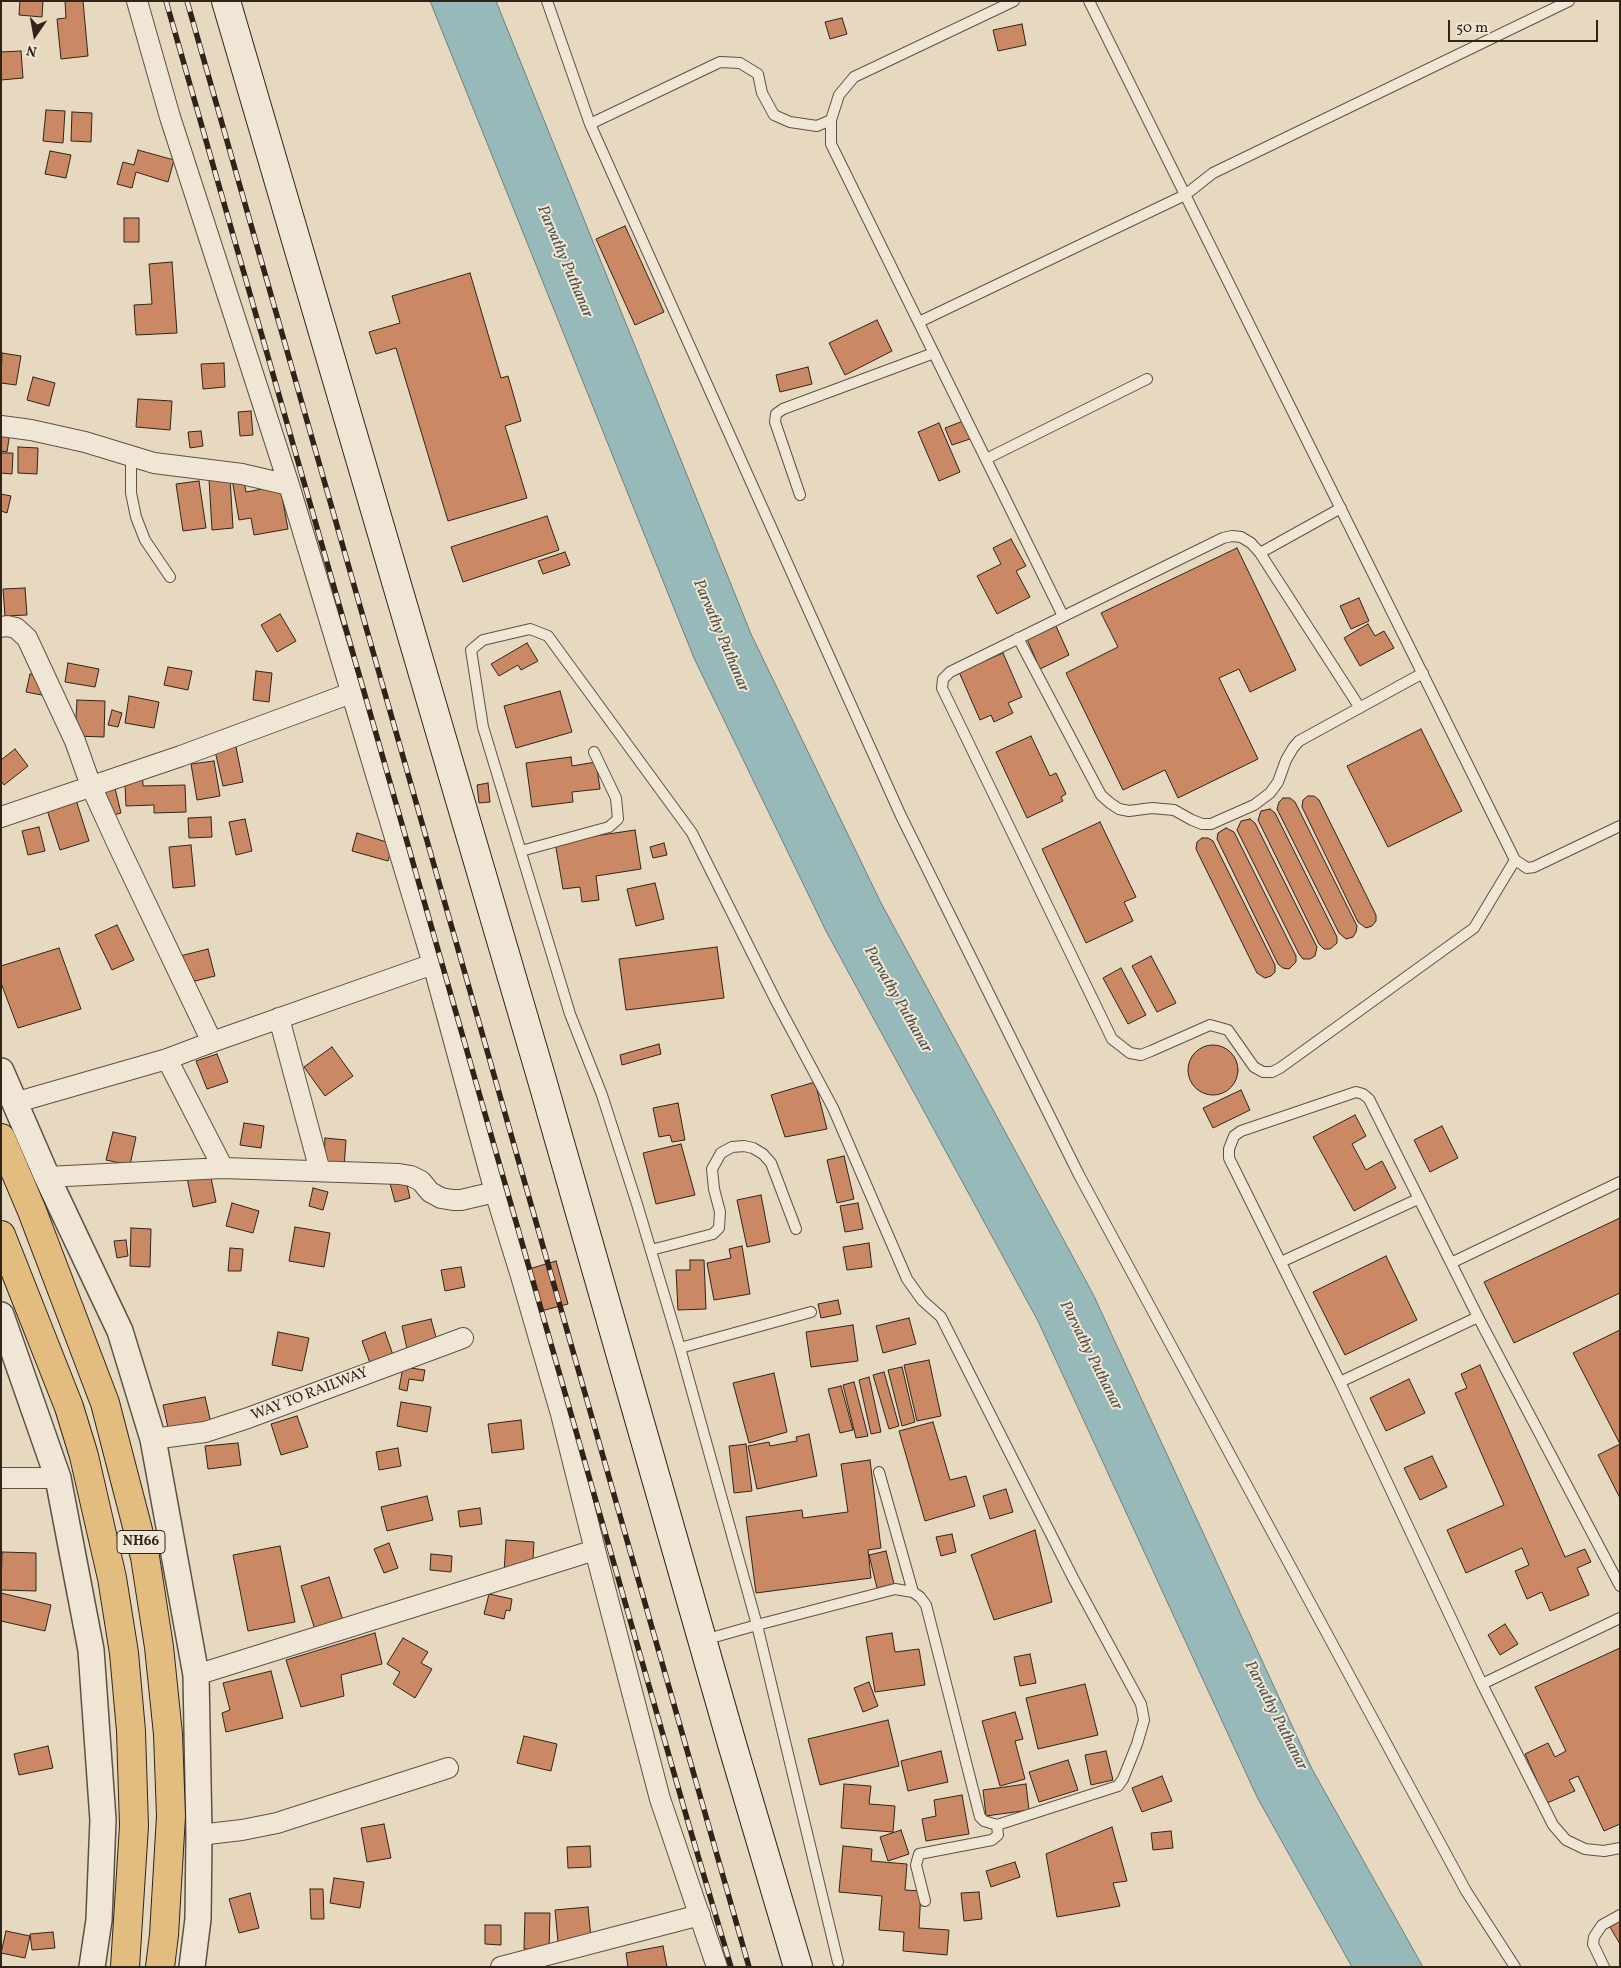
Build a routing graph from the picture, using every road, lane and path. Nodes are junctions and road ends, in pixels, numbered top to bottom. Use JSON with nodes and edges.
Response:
{"nodes":[{"id":1,"x":137,"y":1,"type":"edge"},
{"id":2,"x":226,"y":1,"type":"edge"},
{"id":3,"x":547,"y":1,"type":"edge"},
{"id":4,"x":1014,"y":1,"type":"edge"},
{"id":5,"x":1089,"y":1,"type":"edge"},
{"id":6,"x":1568,"y":1,"type":"edge"},
{"id":7,"x":831,"y":120,"type":"junction"},
{"id":8,"x":590,"y":124,"type":"junction"},
{"id":9,"x":1186,"y":195,"type":"junction"},
{"id":10,"x":919,"y":322,"type":"junction"},
{"id":11,"x":934,"y":353,"type":"junction"},
{"id":12,"x":1147,"y":379,"type":"dead end"},
{"id":13,"x":1,"y":426,"type":"edge"},
{"id":14,"x":131,"y":456,"type":"junction"},
{"id":15,"x":986,"y":459,"type":"junction"},
{"id":16,"x":289,"y":486,"type":"junction"},
{"id":17,"x":800,"y":495,"type":"dead end"},
{"id":18,"x":1341,"y":508,"type":"junction"},
{"id":19,"x":1260,"y":553,"type":"junction"},
{"id":20,"x":170,"y":577,"type":"dead end"},
{"id":21,"x":1063,"y":616,"type":"junction"},
{"id":22,"x":1,"y":627,"type":"edge"},
{"id":23,"x":1018,"y":638,"type":"junction"},
{"id":24,"x":1423,"y":673,"type":"junction"},
{"id":25,"x":351,"y":693,"type":"junction"},
{"id":26,"x":1360,"y":708,"type":"junction"},
{"id":27,"x":594,"y":752,"type":"dead end"},
{"id":28,"x":91,"y":786,"type":"junction"},
{"id":29,"x":1,"y":817,"type":"edge"},
{"id":30,"x":1620,"y":826,"type":"edge"},
{"id":31,"x":521,"y":852,"type":"junction"},
{"id":32,"x":1515,"y":860,"type":"junction"},
{"id":33,"x":433,"y":964,"type":"junction"},
{"id":34,"x":279,"y":1018,"type":"junction"},
{"id":35,"x":212,"y":1042,"type":"junction"},
{"id":36,"x":166,"y":1059,"type":"junction"},
{"id":37,"x":1,"y":1071,"type":"edge"},
{"id":38,"x":14,"y":1102,"type":"junction"},
{"id":39,"x":1,"y":1138,"type":"edge"},
{"id":40,"x":223,"y":1168,"type":"junction"},
{"id":41,"x":320,"y":1171,"type":"junction"},
{"id":42,"x":47,"y":1177,"type":"junction"},
{"id":43,"x":1620,"y":1182,"type":"edge"},
{"id":44,"x":495,"y":1192,"type":"junction"},
{"id":45,"x":1418,"y":1199,"type":"junction"},
{"id":46,"x":796,"y":1229,"type":"dead end"},
{"id":47,"x":1,"y":1235,"type":"edge"},
{"id":48,"x":651,"y":1250,"type":"junction"},
{"id":49,"x":1280,"y":1262,"type":"junction"},
{"id":50,"x":1451,"y":1263,"type":"junction"},
{"id":51,"x":811,"y":1312,"type":"dead end"},
{"id":52,"x":1,"y":1315,"type":"edge"},
{"id":53,"x":1478,"y":1317,"type":"junction"},
{"id":54,"x":464,"y":1338,"type":"dead end"},
{"id":55,"x":680,"y":1348,"type":"junction"},
{"id":56,"x":1340,"y":1382,"type":"junction"},
{"id":57,"x":153,"y":1439,"type":"junction"},
{"id":58,"x":879,"y":1472,"type":"dead end"},
{"id":59,"x":1,"y":1478,"type":"edge"},
{"id":60,"x":58,"y":1478,"type":"junction"},
{"id":61,"x":595,"y":1550,"type":"junction"},
{"id":62,"x":1620,"y":1586,"type":"edge"},
{"id":63,"x":913,"y":1592,"type":"junction"},
{"id":64,"x":1620,"y":1618,"type":"edge"},
{"id":65,"x":757,"y":1625,"type":"junction"},
{"id":66,"x":704,"y":1640,"type":"junction"},
{"id":67,"x":196,"y":1675,"type":"junction"},
{"id":68,"x":1482,"y":1684,"type":"junction"},
{"id":69,"x":448,"y":1768,"type":"dead end"},
{"id":70,"x":997,"y":1825,"type":"junction"},
{"id":71,"x":199,"y":1835,"type":"junction"},
{"id":72,"x":1620,"y":1848,"type":"edge"},
{"id":73,"x":925,"y":1901,"type":"dead end"},
{"id":74,"x":700,"y":1915,"type":"junction"},
{"id":75,"x":1620,"y":1915,"type":"edge"},
{"id":76,"x":838,"y":1962,"type":"dead end"},
{"id":77,"x":92,"y":1967,"type":"edge"},
{"id":78,"x":125,"y":1967,"type":"edge"},
{"id":79,"x":160,"y":1967,"type":"edge"},
{"id":80,"x":192,"y":1967,"type":"edge"},
{"id":81,"x":500,"y":1967,"type":"edge"},
{"id":82,"x":717,"y":1967,"type":"edge"},
{"id":83,"x":798,"y":1967,"type":"edge"},
{"id":84,"x":1515,"y":1967,"type":"edge"},
{"id":85,"x":1604,"y":1967,"type":"edge"}],
"edges":[{"from":1,"to":16,"type":"street"},
{"from":2,"to":66,"type":"main road"},
{"from":3,"to":8,"type":"lane"},
{"from":4,"to":7,"type":"lane"},
{"from":5,"to":9,"type":"lane"},
{"from":6,"to":9,"type":"lane"},
{"from":7,"to":8,"type":"lane"},
{"from":7,"to":10,"type":"lane"},
{"from":8,"to":84,"type":"lane"},
{"from":9,"to":10,"type":"lane"},
{"from":9,"to":18,"type":"lane"},
{"from":10,"to":11,"type":"lane"},
{"from":11,"to":15,"type":"lane"},
{"from":11,"to":17,"type":"lane"},
{"from":12,"to":15,"type":"lane"},
{"from":13,"to":14,"type":"street"},
{"from":14,"to":16,"type":"street"},
{"from":14,"to":20,"type":"lane"},
{"from":15,"to":21,"type":"lane"},
{"from":16,"to":25,"type":"street"},
{"from":18,"to":19,"type":"lane"},
{"from":18,"to":24,"type":"lane"},
{"from":19,"to":21,"type":"lane"},
{"from":19,"to":26,"type":"lane"},
{"from":21,"to":23,"type":"lane"},
{"from":22,"to":28,"type":"street"},
{"from":23,"to":26,"type":"lane"},
{"from":23,"to":32,"type":"lane"},
{"from":24,"to":26,"type":"lane"},
{"from":24,"to":32,"type":"lane"},
{"from":25,"to":28,"type":"street"},
{"from":25,"to":33,"type":"street"},
{"from":27,"to":31,"type":"lane"},
{"from":28,"to":29,"type":"street"},
{"from":28,"to":35,"type":"street"},
{"from":30,"to":32,"type":"lane"},
{"from":31,"to":48,"type":"lane"},
{"from":31,"to":70,"type":"lane"},
{"from":33,"to":34,"type":"street"},
{"from":33,"to":44,"type":"street"},
{"from":34,"to":35,"type":"street"},
{"from":34,"to":41,"type":"street"},
{"from":35,"to":36,"type":"street"},
{"from":36,"to":38,"type":"street"},
{"from":36,"to":40,"type":"street"},
{"from":37,"to":38,"type":"street"},
{"from":38,"to":42,"type":"street"},
{"from":39,"to":79,"type":"highway","number":"NH66"},
{"from":40,"to":41,"type":"street"},
{"from":40,"to":42,"type":"street"},
{"from":41,"to":44,"type":"street"},
{"from":42,"to":57,"type":"street"},
{"from":43,"to":50,"type":"lane"},
{"from":44,"to":61,"type":"street"},
{"from":45,"to":49,"type":"lane"},
{"from":45,"to":49,"type":"lane"},
{"from":45,"to":50,"type":"lane"},
{"from":46,"to":48,"type":"lane"},
{"from":47,"to":78,"type":"highway","number":"NH66"},
{"from":48,"to":55,"type":"lane"},
{"from":49,"to":56,"type":"lane"},
{"from":50,"to":53,"type":"lane"},
{"from":51,"to":55,"type":"lane"},
{"from":52,"to":60,"type":"street"},
{"from":53,"to":56,"type":"lane"},
{"from":53,"to":62,"type":"lane"},
{"from":54,"to":57,"type":"street","name":"WAY TO RAILWAY"},
{"from":55,"to":65,"type":"lane"},
{"from":56,"to":68,"type":"lane"},
{"from":57,"to":67,"type":"street"},
{"from":58,"to":63,"type":"lane"},
{"from":59,"to":60,"type":"street"},
{"from":60,"to":77,"type":"street"},
{"from":61,"to":67,"type":"street"},
{"from":61,"to":74,"type":"street"},
{"from":63,"to":65,"type":"lane"},
{"from":63,"to":70,"type":"lane"},
{"from":64,"to":68,"type":"lane"},
{"from":65,"to":66,"type":"lane"},
{"from":65,"to":76,"type":"lane"},
{"from":66,"to":83,"type":"main road"},
{"from":67,"to":71,"type":"street"},
{"from":68,"to":72,"type":"lane"},
{"from":69,"to":71,"type":"street"},
{"from":70,"to":73,"type":"lane"},
{"from":71,"to":80,"type":"street"},
{"from":74,"to":81,"type":"street"},
{"from":74,"to":82,"type":"street"},
{"from":75,"to":85,"type":"lane"}]}
